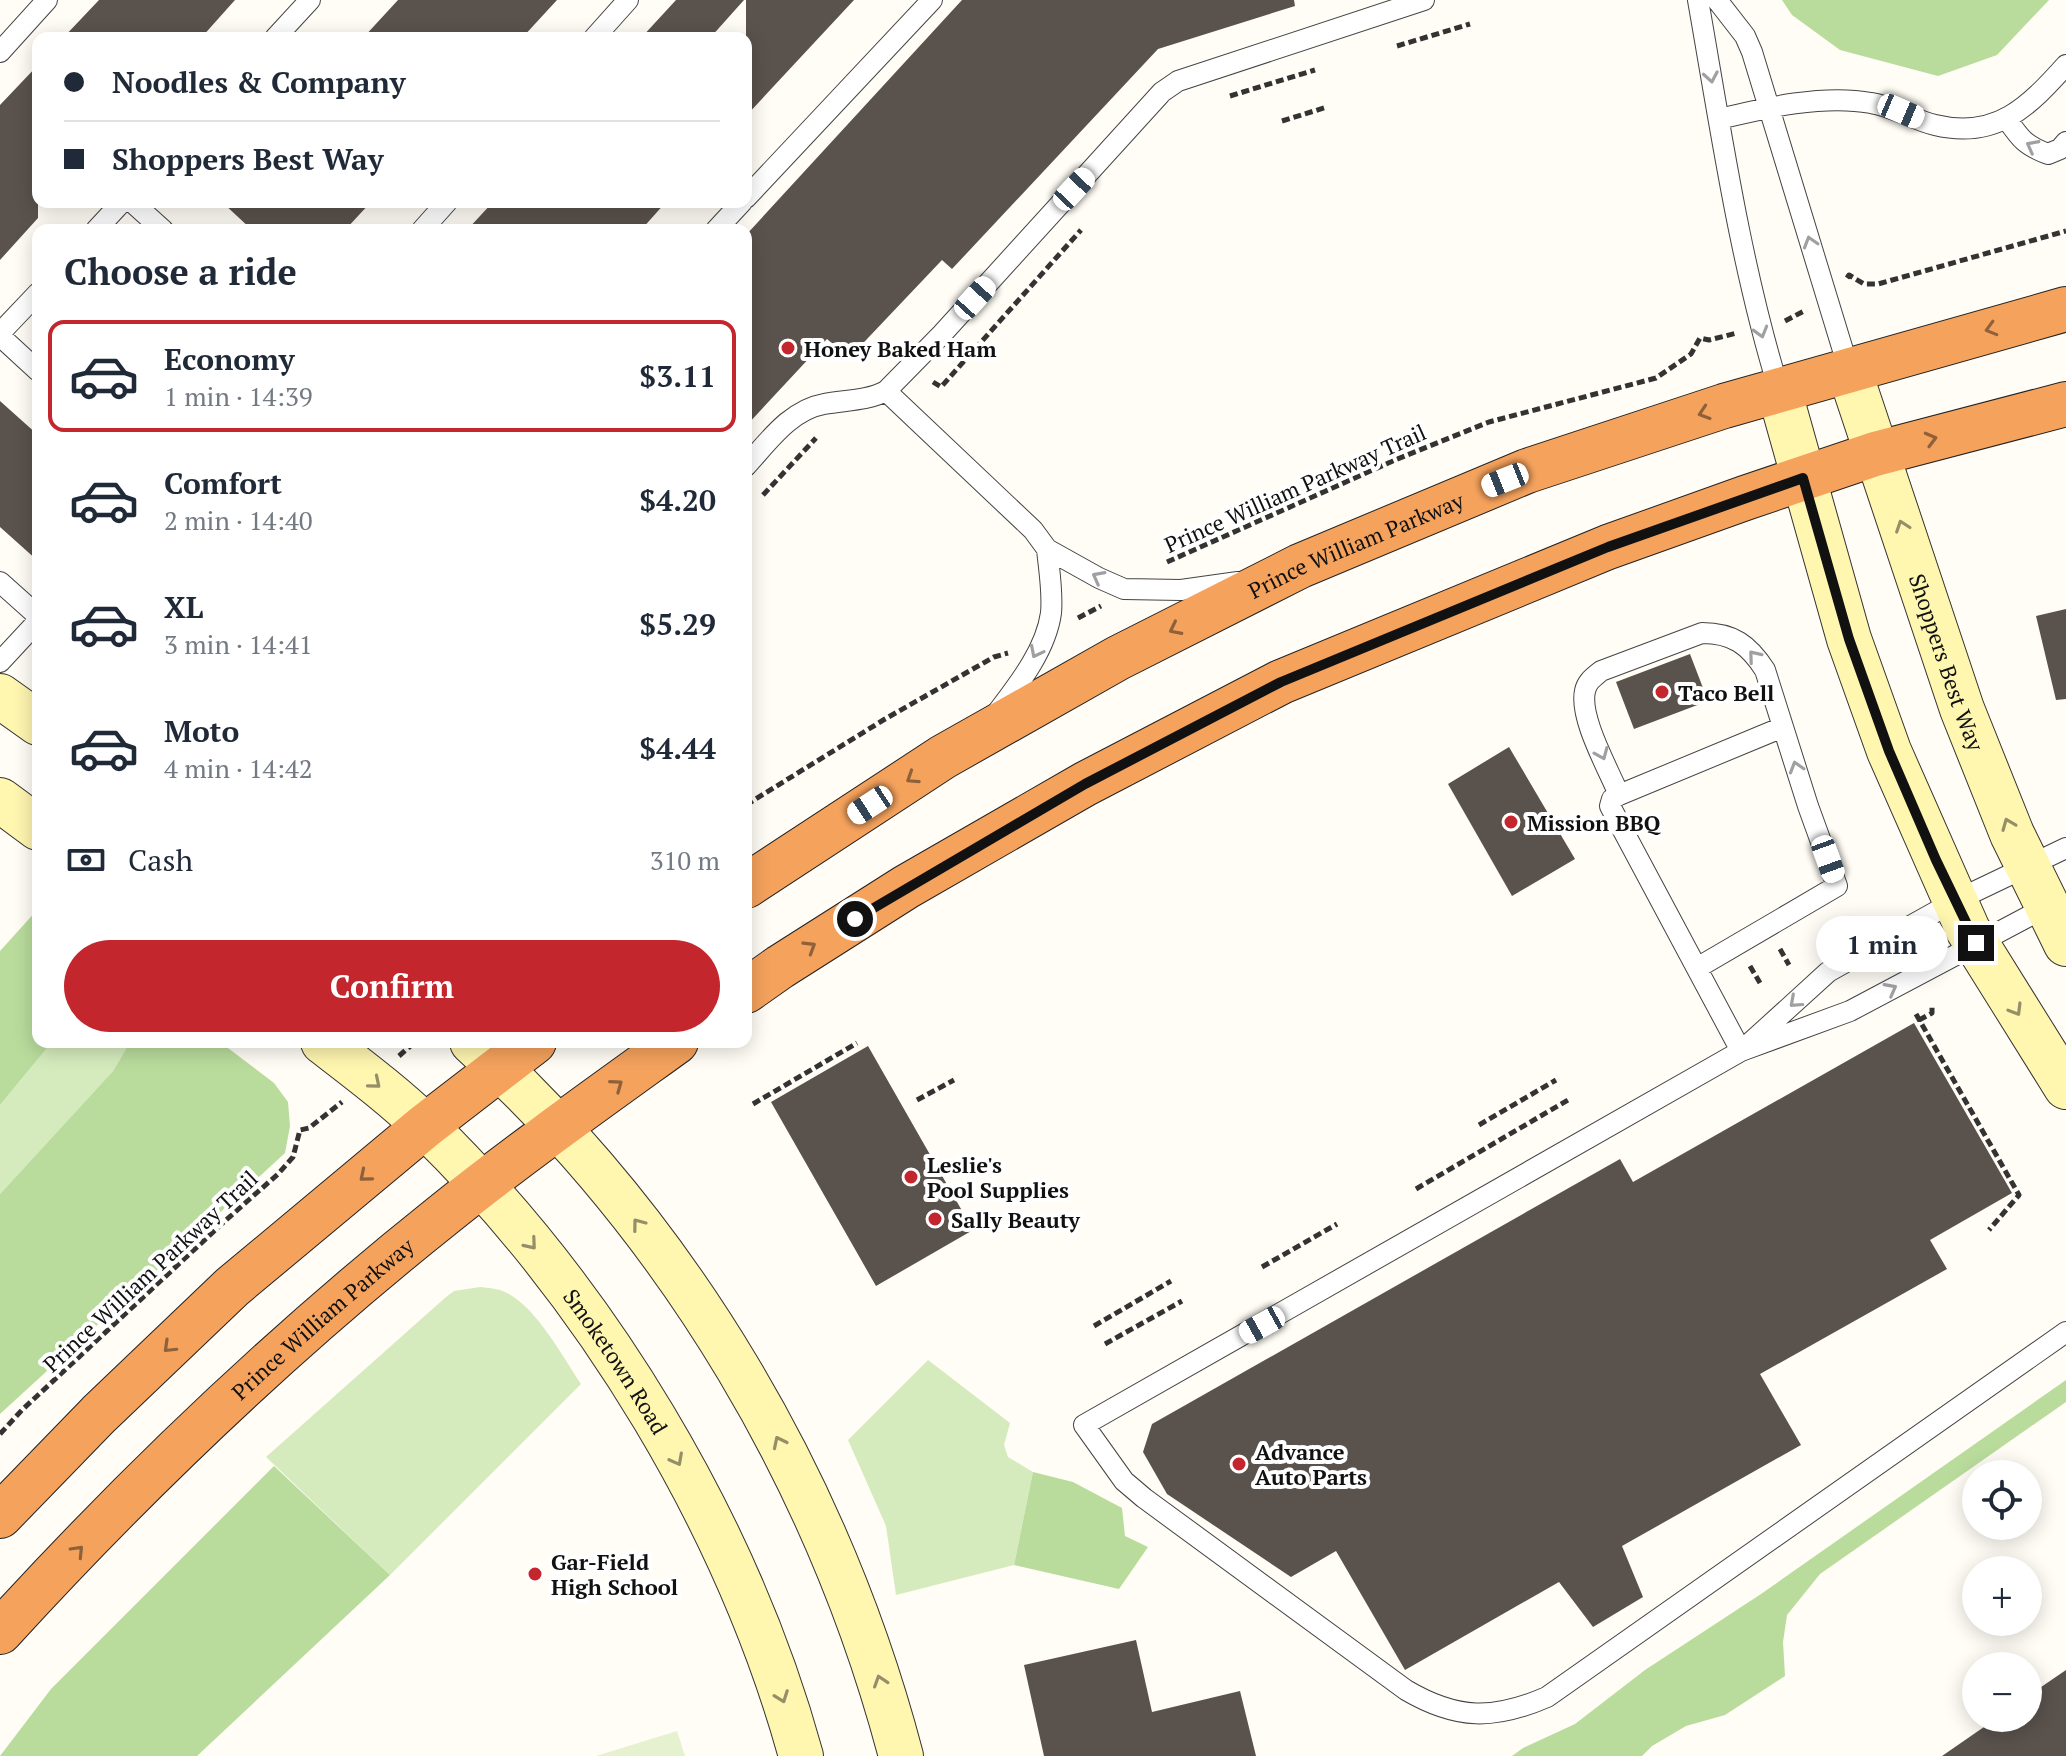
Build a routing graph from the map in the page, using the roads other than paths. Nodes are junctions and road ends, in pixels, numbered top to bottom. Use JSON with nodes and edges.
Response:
{"nodes":[{"id":1,"x":47,"y":0,"type":"edge"},
{"id":2,"x":310,"y":0,"type":"edge"},
{"id":3,"x":628,"y":0,"type":"edge"},
{"id":4,"x":932,"y":0,"type":"edge"},
{"id":5,"x":1424,"y":0,"type":"edge"},
{"id":6,"x":1698,"y":0,"type":"edge"},
{"id":7,"x":1717,"y":0,"type":"edge"},
{"id":8,"x":281,"y":32,"type":"edge"},
{"id":9,"x":599,"y":32,"type":"edge"},
{"id":10,"x":0,"y":52,"type":"edge"},
{"id":11,"x":2066,"y":65,"type":"edge"},
{"id":12,"x":1769,"y":107,"type":"junction"},
{"id":13,"x":2006,"y":118,"type":"junction"},
{"id":14,"x":1719,"y":119,"type":"junction"},
{"id":15,"x":2066,"y":142,"type":"edge"},
{"id":16,"x":752,"y":191,"type":"edge"},
{"id":17,"x":116,"y":208,"type":"edge"},
{"id":18,"x":139,"y":208,"type":"edge"},
{"id":19,"x":442,"y":208,"type":"edge"},
{"id":20,"x":737,"y":208,"type":"edge"},
{"id":21,"x":102,"y":224,"type":"edge"},
{"id":22,"x":156,"y":224,"type":"edge"},
{"id":23,"x":427,"y":224,"type":"edge"},
{"id":24,"x":722,"y":224,"type":"edge"},
{"id":25,"x":32,"y":300,"type":"edge"},
{"id":26,"x":2066,"y":309,"type":"edge"},
{"id":27,"x":0,"y":335,"type":"edge"},
{"id":28,"x":32,"y":365,"type":"edge"},
{"id":29,"x":1849,"y":370,"type":"junction"},
{"id":30,"x":1779,"y":390,"type":"junction"},
{"id":31,"x":886,"y":391,"type":"junction"},
{"id":32,"x":2066,"y":404,"type":"edge"},
{"id":33,"x":1875,"y":454,"type":"junction"},
{"id":34,"x":752,"y":460,"type":"edge"},
{"id":35,"x":1803,"y":478,"type":"junction"},
{"id":36,"x":1047,"y":549,"type":"junction"},
{"id":37,"x":1284,"y":575,"type":"junction"},
{"id":38,"x":0,"y":582,"type":"edge"},
{"id":39,"x":32,"y":612,"type":"edge"},
{"id":40,"x":32,"y":625,"type":"edge"},
{"id":41,"x":0,"y":662,"type":"edge"},
{"id":42,"x":0,"y":696,"type":"edge"},
{"id":43,"x":32,"y":719,"type":"edge"},
{"id":44,"x":1783,"y":727,"type":"junction"},
{"id":45,"x":979,"y":738,"type":"junction"},
{"id":46,"x":1619,"y":795,"type":"junction"},
{"id":47,"x":0,"y":800,"type":"edge"},
{"id":48,"x":32,"y":824,"type":"edge"},
{"id":49,"x":2066,"y":848,"type":"edge"},
{"id":50,"x":2026,"y":866,"type":"junction"},
{"id":51,"x":752,"y":882,"type":"edge"},
{"id":52,"x":1955,"y":901,"type":"junction"},
{"id":53,"x":2059,"y":916,"type":"edge"},
{"id":54,"x":1976,"y":943,"type":"junction"},
{"id":55,"x":1697,"y":968,"type":"junction"},
{"id":56,"x":752,"y":987,"type":"edge"},
{"id":57,"x":331,"y":1048,"type":"edge"},
{"id":58,"x":668,"y":1048,"type":"edge"},
{"id":59,"x":502,"y":1050,"type":"edge"},
{"id":60,"x":1741,"y":1051,"type":"junction"},
{"id":61,"x":2066,"y":1087,"type":"edge"},
{"id":62,"x":425,"y":1126,"type":"junction"},
{"id":63,"x":558,"y":1127,"type":"junction"},
{"id":64,"x":481,"y":1185,"type":"junction"},
{"id":65,"x":2066,"y":1332,"type":"edge"},
{"id":66,"x":0,"y":1516,"type":"edge"},
{"id":67,"x":0,"y":1632,"type":"edge"},
{"id":68,"x":801,"y":1756,"type":"edge"},
{"id":69,"x":901,"y":1756,"type":"edge"}],
"edges":[{"from":1,"to":10,"type":"lane"},
{"from":2,"to":8,"type":"lane"},
{"from":3,"to":9,"type":"lane"},
{"from":4,"to":16,"type":"lane"},
{"from":5,"to":31,"type":"lane"},
{"from":6,"to":14,"type":"lane","one_way":true},
{"from":7,"to":12,"type":"lane"},
{"from":11,"to":13,"type":"lane"},
{"from":12,"to":13,"type":"lane"},
{"from":12,"to":14,"type":"lane"},
{"from":29,"to":12,"type":"lane","one_way":true},
{"from":15,"to":13,"type":"lane","one_way":true},
{"from":14,"to":30,"type":"lane","one_way":true},
{"from":17,"to":21,"type":"lane"},
{"from":18,"to":22,"type":"lane"},
{"from":19,"to":23,"type":"lane"},
{"from":20,"to":24,"type":"lane"},
{"from":25,"to":27,"type":"lane"},
{"from":26,"to":29,"type":"highway","name":"Prince William Parkway","one_way":true},
{"from":27,"to":28,"type":"lane"},
{"from":29,"to":30,"type":"highway","name":"Prince William Parkway"},
{"from":29,"to":33,"type":"main road","name":"Shoppers Best Way"},
{"from":30,"to":35,"type":"main road"},
{"from":30,"to":37,"type":"highway","name":"Prince William Parkway","one_way":true},
{"from":31,"to":34,"type":"lane"},
{"from":31,"to":36,"type":"lane"},
{"from":33,"to":32,"type":"highway","one_way":true},
{"from":33,"to":35,"type":"highway"},
{"from":50,"to":33,"type":"main road","name":"Shoppers Best Way","one_way":true},
{"from":35,"to":52,"type":"main road"},
{"from":56,"to":35,"type":"highway","one_way":true},
{"from":37,"to":36,"type":"lane","one_way":true},
{"from":36,"to":45,"type":"lane","one_way":true},
{"from":37,"to":45,"type":"highway","name":"Prince William Parkway","one_way":true},
{"from":38,"to":39,"type":"lane"},
{"from":40,"to":41,"type":"lane"},
{"from":42,"to":43,"type":"main road"},
{"from":44,"to":46,"type":"lane"},
{"from":44,"to":46,"type":"lane","one_way":true},
{"from":55,"to":44,"type":"lane","one_way":true},
{"from":45,"to":51,"type":"highway","name":"Prince William Parkway","one_way":true},
{"from":46,"to":55,"type":"lane"},
{"from":47,"to":48,"type":"main road"},
{"from":49,"to":50,"type":"lane"},
{"from":50,"to":52,"type":"lane"},
{"from":50,"to":53,"type":"main road","name":"Shoppers Best Way"},
{"from":52,"to":54,"type":"main road"},
{"from":52,"to":60,"type":"lane","one_way":true},
{"from":53,"to":54,"type":"lane"},
{"from":60,"to":54,"type":"lane","one_way":true},
{"from":54,"to":61,"type":"main road","one_way":true},
{"from":55,"to":60,"type":"lane"},
{"from":57,"to":62,"type":"main road","name":"Smoketown Road","one_way":true},
{"from":63,"to":58,"type":"highway","name":"Prince William Parkway","one_way":true},
{"from":59,"to":62,"type":"highway"},
{"from":59,"to":63,"type":"main road"},
{"from":60,"to":65,"type":"lane"},
{"from":62,"to":64,"type":"main road","name":"Smoketown Road"},
{"from":62,"to":66,"type":"highway","one_way":true},
{"from":63,"to":64,"type":"highway","name":"Prince William Parkway"},
{"from":69,"to":63,"type":"main road","one_way":true},
{"from":67,"to":64,"type":"highway","name":"Prince William Parkway","one_way":true},
{"from":64,"to":68,"type":"main road","name":"Smoketown Road","one_way":true}]}
